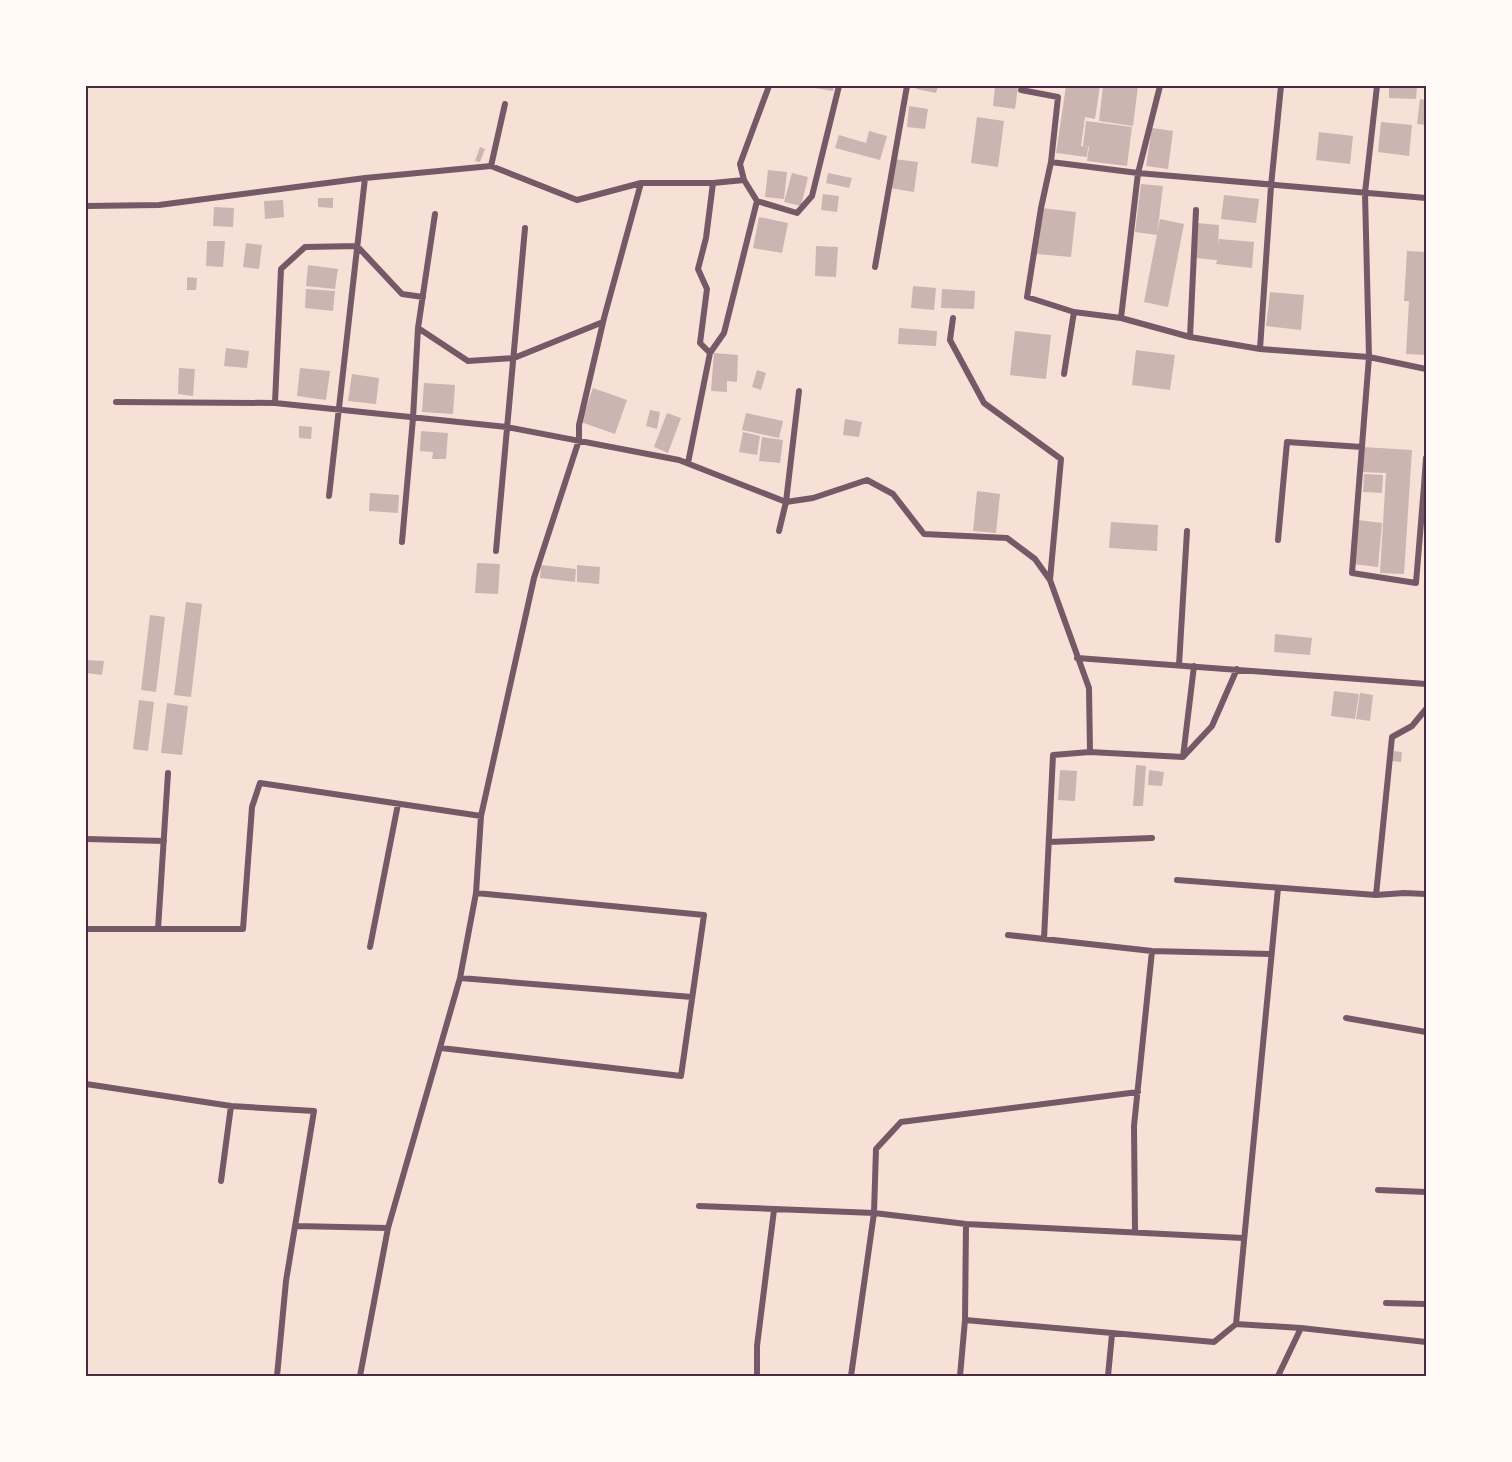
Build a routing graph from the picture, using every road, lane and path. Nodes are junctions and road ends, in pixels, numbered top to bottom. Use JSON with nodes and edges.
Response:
{"nodes":[{"id":1,"x":769,"y":86,"type":"edge"},
{"id":2,"x":839,"y":86,"type":"edge"},
{"id":3,"x":907,"y":86,"type":"edge"},
{"id":4,"x":1160,"y":86,"type":"edge"},
{"id":5,"x":1281,"y":86,"type":"edge"},
{"id":6,"x":1377,"y":86,"type":"edge"},
{"id":7,"x":1020,"y":90,"type":"dead end"},
{"id":8,"x":505,"y":104,"type":"dead end"},
{"id":9,"x":1051,"y":162,"type":"junction"},
{"id":10,"x":491,"y":166,"type":"junction"},
{"id":11,"x":1138,"y":173,"type":"junction"},
{"id":12,"x":365,"y":178,"type":"junction"},
{"id":13,"x":744,"y":180,"type":"junction"},
{"id":14,"x":641,"y":183,"type":"junction"},
{"id":15,"x":713,"y":183,"type":"junction"},
{"id":16,"x":1271,"y":186,"type":"junction"},
{"id":17,"x":1365,"y":193,"type":"junction"},
{"id":18,"x":1426,"y":198,"type":"edge"},
{"id":19,"x":757,"y":201,"type":"junction"},
{"id":20,"x":86,"y":206,"type":"edge"},
{"id":21,"x":1196,"y":210,"type":"dead end"},
{"id":22,"x":435,"y":214,"type":"dead end"},
{"id":23,"x":525,"y":228,"type":"dead end"},
{"id":24,"x":357,"y":246,"type":"junction"},
{"id":25,"x":875,"y":267,"type":"dead end"},
{"id":26,"x":423,"y":297,"type":"junction"},
{"id":27,"x":1074,"y":312,"type":"junction"},
{"id":28,"x":954,"y":318,"type":"dead end"},
{"id":29,"x":1120,"y":318,"type":"junction"},
{"id":30,"x":603,"y":322,"type":"junction"},
{"id":31,"x":418,"y":328,"type":"junction"},
{"id":32,"x":1190,"y":337,"type":"junction"},
{"id":33,"x":1260,"y":349,"type":"junction"},
{"id":34,"x":710,"y":353,"type":"junction"},
{"id":35,"x":1369,"y":357,"type":"junction"},
{"id":36,"x":514,"y":358,"type":"junction"},
{"id":37,"x":1426,"y":369,"type":"edge"},
{"id":38,"x":1064,"y":374,"type":"dead end"},
{"id":39,"x":799,"y":391,"type":"dead end"},
{"id":40,"x":116,"y":402,"type":"dead end"},
{"id":41,"x":275,"y":403,"type":"junction"},
{"id":42,"x":338,"y":408,"type":"junction"},
{"id":43,"x":414,"y":418,"type":"junction"},
{"id":44,"x":507,"y":427,"type":"junction"},
{"id":45,"x":579,"y":440,"type":"junction"},
{"id":46,"x":1362,"y":447,"type":"junction"},
{"id":47,"x":1426,"y":458,"type":"edge"},
{"id":48,"x":688,"y":463,"type":"junction"},
{"id":49,"x":1425,"y":486,"type":"edge"},
{"id":50,"x":329,"y":496,"type":"dead end"},
{"id":51,"x":786,"y":502,"type":"junction"},
{"id":52,"x":779,"y":531,"type":"dead end"},
{"id":53,"x":1187,"y":531,"type":"dead end"},
{"id":54,"x":1278,"y":540,"type":"dead end"},
{"id":55,"x":402,"y":542,"type":"dead end"},
{"id":56,"x":496,"y":551,"type":"dead end"},
{"id":57,"x":1050,"y":580,"type":"junction"},
{"id":58,"x":1077,"y":658,"type":"junction"},
{"id":59,"x":1179,"y":665,"type":"junction"},
{"id":60,"x":1194,"y":666,"type":"junction"},
{"id":61,"x":1237,"y":669,"type":"junction"},
{"id":62,"x":1426,"y":684,"type":"edge"},
{"id":63,"x":1426,"y":709,"type":"edge"},
{"id":64,"x":1090,"y":752,"type":"junction"},
{"id":65,"x":1183,"y":757,"type":"junction"},
{"id":66,"x":168,"y":773,"type":"dead end"},
{"id":67,"x":398,"y":804,"type":"junction"},
{"id":68,"x":481,"y":816,"type":"junction"},
{"id":69,"x":1152,"y":838,"type":"dead end"},
{"id":70,"x":86,"y":839,"type":"edge"},
{"id":71,"x":164,"y":841,"type":"junction"},
{"id":72,"x":1049,"y":842,"type":"junction"},
{"id":73,"x":1177,"y":880,"type":"dead end"},
{"id":74,"x":1278,"y":888,"type":"junction"},
{"id":75,"x":476,"y":893,"type":"junction"},
{"id":76,"x":1426,"y":894,"type":"edge"},
{"id":77,"x":1376,"y":895,"type":"junction"},
{"id":78,"x":86,"y":929,"type":"edge"},
{"id":79,"x":158,"y":929,"type":"junction"},
{"id":80,"x":1008,"y":935,"type":"dead end"},
{"id":81,"x":1044,"y":939,"type":"junction"},
{"id":82,"x":370,"y":947,"type":"dead end"},
{"id":83,"x":1152,"y":951,"type":"junction"},
{"id":84,"x":1270,"y":954,"type":"junction"},
{"id":85,"x":460,"y":978,"type":"junction"},
{"id":86,"x":692,"y":998,"type":"junction"},
{"id":87,"x":1346,"y":1018,"type":"dead end"},
{"id":88,"x":1426,"y":1032,"type":"edge"},
{"id":89,"x":441,"y":1048,"type":"junction"},
{"id":90,"x":86,"y":1084,"type":"edge"},
{"id":91,"x":1138,"y":1092,"type":"junction"},
{"id":92,"x":231,"y":1106,"type":"junction"},
{"id":93,"x":221,"y":1181,"type":"dead end"},
{"id":94,"x":1378,"y":1190,"type":"dead end"},
{"id":95,"x":1426,"y":1192,"type":"edge"},
{"id":96,"x":699,"y":1206,"type":"dead end"},
{"id":97,"x":774,"y":1210,"type":"junction"},
{"id":98,"x":874,"y":1213,"type":"junction"},
{"id":99,"x":966,"y":1224,"type":"junction"},
{"id":100,"x":295,"y":1226,"type":"junction"},
{"id":101,"x":388,"y":1228,"type":"junction"},
{"id":102,"x":1135,"y":1231,"type":"junction"},
{"id":103,"x":1243,"y":1238,"type":"junction"},
{"id":104,"x":1386,"y":1303,"type":"dead end"},
{"id":105,"x":1426,"y":1304,"type":"edge"},
{"id":106,"x":965,"y":1320,"type":"junction"},
{"id":107,"x":1236,"y":1323,"type":"junction"},
{"id":108,"x":1301,"y":1328,"type":"junction"},
{"id":109,"x":1112,"y":1334,"type":"junction"},
{"id":110,"x":1426,"y":1342,"type":"edge"},
{"id":111,"x":277,"y":1377,"type":"edge"},
{"id":112,"x":360,"y":1377,"type":"edge"},
{"id":113,"x":757,"y":1377,"type":"edge"},
{"id":114,"x":851,"y":1377,"type":"edge"},
{"id":115,"x":960,"y":1377,"type":"edge"},
{"id":116,"x":1108,"y":1377,"type":"edge"},
{"id":117,"x":1278,"y":1377,"type":"edge"}],
"edges":[{"from":1,"to":13,"type":"street"},
{"from":2,"to":19,"type":"street"},
{"from":3,"to":25,"type":"street"},
{"from":4,"to":11,"type":"street"},
{"from":5,"to":16,"type":"street"},
{"from":6,"to":17,"type":"street"},
{"from":7,"to":9,"type":"street"},
{"from":8,"to":10,"type":"street"},
{"from":9,"to":11,"type":"street"},
{"from":9,"to":27,"type":"street"},
{"from":10,"to":12,"type":"street"},
{"from":10,"to":14,"type":"street"},
{"from":11,"to":16,"type":"street"},
{"from":11,"to":29,"type":"street"},
{"from":12,"to":20,"type":"street"},
{"from":12,"to":24,"type":"street"},
{"from":13,"to":15,"type":"street"},
{"from":13,"to":19,"type":"street"},
{"from":14,"to":15,"type":"street"},
{"from":14,"to":30,"type":"street"},
{"from":15,"to":34,"type":"street"},
{"from":16,"to":17,"type":"street"},
{"from":16,"to":33,"type":"street"},
{"from":17,"to":18,"type":"street"},
{"from":17,"to":35,"type":"street"},
{"from":19,"to":34,"type":"street"},
{"from":21,"to":32,"type":"street"},
{"from":22,"to":26,"type":"street"},
{"from":23,"to":36,"type":"street"},
{"from":24,"to":26,"type":"street"},
{"from":24,"to":41,"type":"street"},
{"from":24,"to":42,"type":"street"},
{"from":26,"to":31,"type":"street"},
{"from":27,"to":29,"type":"street"},
{"from":27,"to":38,"type":"street"},
{"from":28,"to":57,"type":"street"},
{"from":29,"to":32,"type":"street"},
{"from":30,"to":36,"type":"street"},
{"from":30,"to":45,"type":"street"},
{"from":31,"to":36,"type":"street"},
{"from":31,"to":43,"type":"street"},
{"from":32,"to":33,"type":"street"},
{"from":33,"to":35,"type":"street"},
{"from":34,"to":48,"type":"street"},
{"from":35,"to":37,"type":"street"},
{"from":35,"to":46,"type":"street"},
{"from":36,"to":44,"type":"street"},
{"from":39,"to":51,"type":"street"},
{"from":40,"to":41,"type":"street"},
{"from":41,"to":42,"type":"street"},
{"from":42,"to":43,"type":"street"},
{"from":42,"to":50,"type":"street"},
{"from":43,"to":44,"type":"street"},
{"from":43,"to":55,"type":"street"},
{"from":44,"to":45,"type":"street"},
{"from":44,"to":56,"type":"street"},
{"from":45,"to":48,"type":"street"},
{"from":45,"to":68,"type":"street"},
{"from":46,"to":49,"type":"street"},
{"from":46,"to":54,"type":"street"},
{"from":47,"to":49,"type":"street"},
{"from":48,"to":51,"type":"street"},
{"from":51,"to":52,"type":"street"},
{"from":51,"to":57,"type":"street"},
{"from":53,"to":59,"type":"street"},
{"from":57,"to":58,"type":"street"},
{"from":58,"to":59,"type":"street"},
{"from":58,"to":64,"type":"street"},
{"from":59,"to":60,"type":"street"},
{"from":60,"to":61,"type":"street"},
{"from":60,"to":65,"type":"street"},
{"from":61,"to":62,"type":"street"},
{"from":61,"to":65,"type":"street"},
{"from":63,"to":77,"type":"street"},
{"from":64,"to":65,"type":"street"},
{"from":64,"to":72,"type":"street"},
{"from":66,"to":71,"type":"street"},
{"from":67,"to":68,"type":"street"},
{"from":67,"to":79,"type":"street"},
{"from":67,"to":82,"type":"street"},
{"from":68,"to":75,"type":"street"},
{"from":69,"to":72,"type":"street"},
{"from":70,"to":71,"type":"street"},
{"from":71,"to":79,"type":"street"},
{"from":72,"to":81,"type":"street"},
{"from":73,"to":74,"type":"street"},
{"from":74,"to":77,"type":"street"},
{"from":74,"to":84,"type":"street"},
{"from":75,"to":85,"type":"street"},
{"from":75,"to":86,"type":"street"},
{"from":76,"to":77,"type":"street"},
{"from":78,"to":79,"type":"street"},
{"from":80,"to":81,"type":"street"},
{"from":81,"to":83,"type":"street"},
{"from":83,"to":84,"type":"street"},
{"from":83,"to":91,"type":"street"},
{"from":84,"to":103,"type":"street"},
{"from":85,"to":86,"type":"street"},
{"from":85,"to":89,"type":"street"},
{"from":86,"to":89,"type":"street"},
{"from":87,"to":88,"type":"street"},
{"from":89,"to":101,"type":"street"},
{"from":90,"to":92,"type":"street"},
{"from":91,"to":98,"type":"street"},
{"from":91,"to":102,"type":"street"},
{"from":92,"to":93,"type":"street"},
{"from":92,"to":100,"type":"street"},
{"from":94,"to":95,"type":"street"},
{"from":96,"to":97,"type":"street"},
{"from":97,"to":98,"type":"street"},
{"from":97,"to":113,"type":"street"},
{"from":98,"to":99,"type":"street"},
{"from":98,"to":114,"type":"street"},
{"from":99,"to":102,"type":"street"},
{"from":99,"to":106,"type":"street"},
{"from":100,"to":101,"type":"street"},
{"from":100,"to":111,"type":"street"},
{"from":101,"to":112,"type":"street"},
{"from":102,"to":103,"type":"street"},
{"from":103,"to":107,"type":"street"},
{"from":104,"to":105,"type":"street"},
{"from":106,"to":109,"type":"street"},
{"from":106,"to":115,"type":"street"},
{"from":107,"to":108,"type":"street"},
{"from":107,"to":109,"type":"street"},
{"from":108,"to":110,"type":"street"},
{"from":108,"to":117,"type":"street"},
{"from":109,"to":116,"type":"street"}]}
